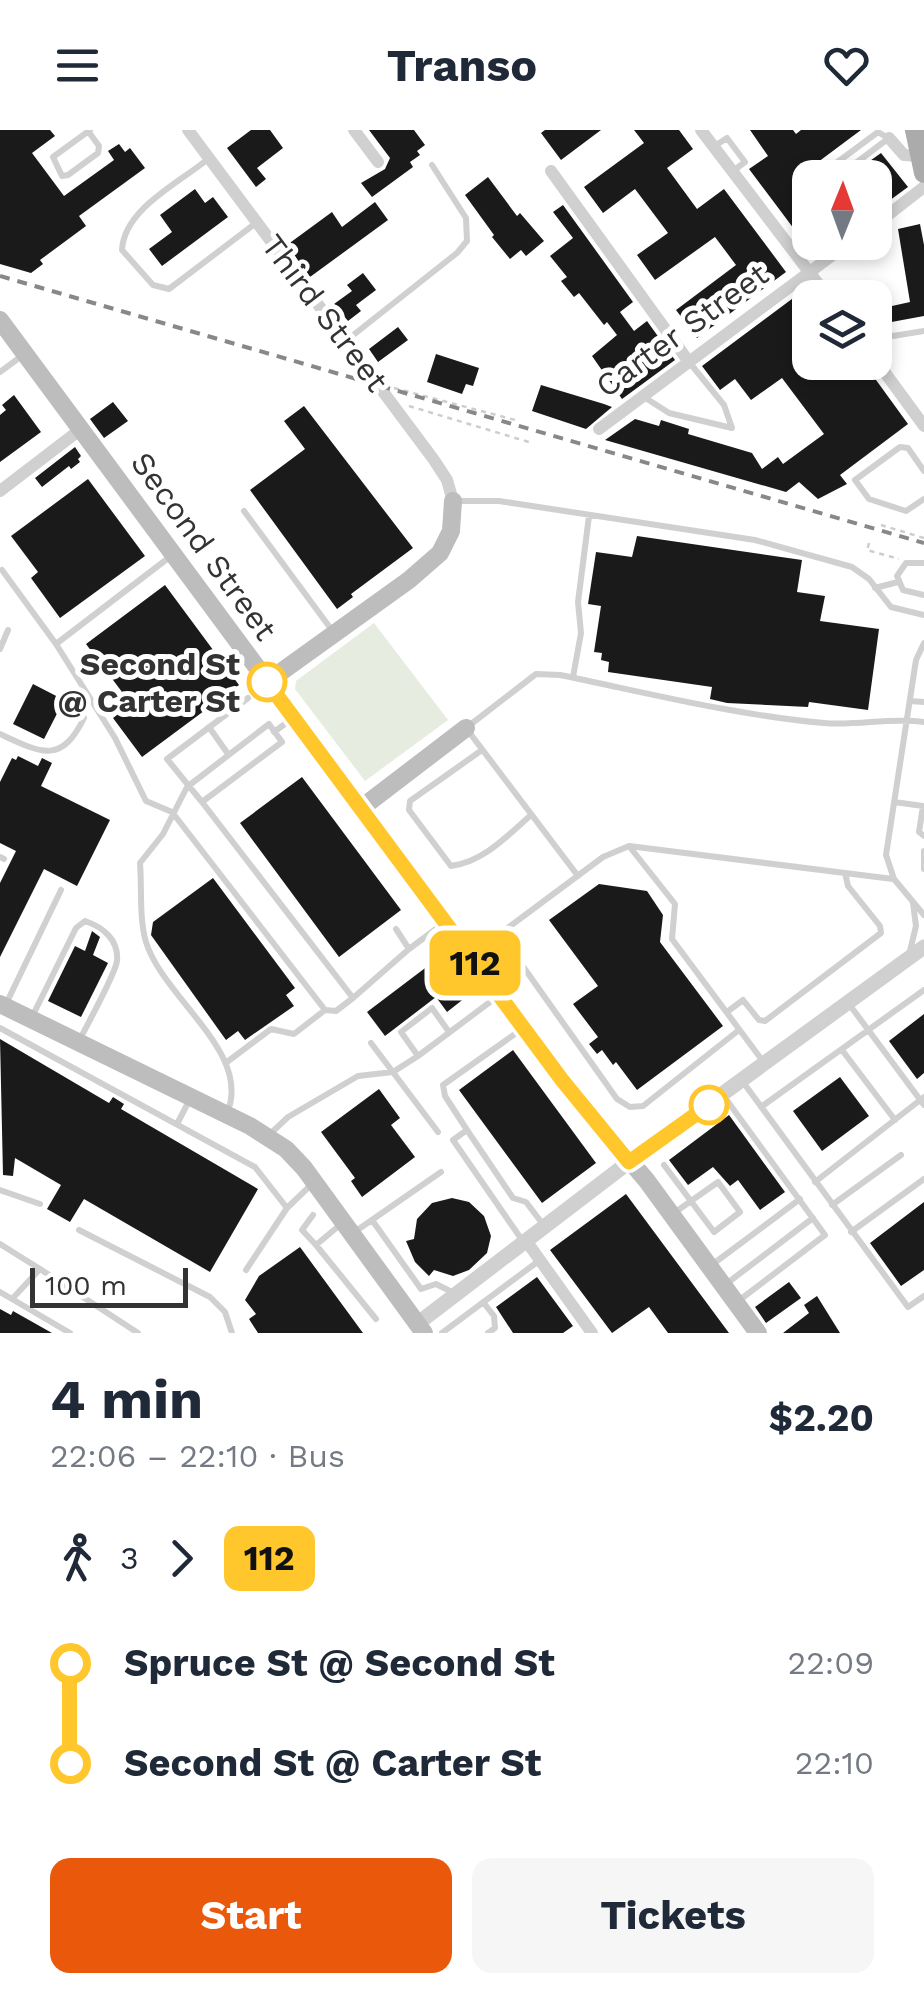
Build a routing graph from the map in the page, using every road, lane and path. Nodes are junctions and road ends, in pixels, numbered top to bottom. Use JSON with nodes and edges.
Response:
{"nodes":[{"id":1,"x":188,"y":130,"type":"edge"},
{"id":2,"x":354,"y":130,"type":"edge"},
{"id":3,"x":701,"y":130,"type":"edge"},
{"id":4,"x":916,"y":130,"type":"edge"},
{"id":5,"x":89,"y":131,"type":"edge"},
{"id":6,"x":889,"y":138,"type":"junction"},
{"id":7,"x":923,"y":155,"type":"edge"},
{"id":8,"x":209,"y":158,"type":"junction"},
{"id":9,"x":839,"y":160,"type":"edge"},
{"id":10,"x":860,"y":160,"type":"edge"},
{"id":11,"x":378,"y":162,"type":"dead end"},
{"id":12,"x":432,"y":164,"type":"dead end"},
{"id":13,"x":551,"y":171,"type":"dead end"},
{"id":14,"x":924,"y":187,"type":"edge"},
{"id":15,"x":892,"y":211,"type":"edge"},
{"id":16,"x":256,"y":222,"type":"junction"},
{"id":17,"x":827,"y":260,"type":"edge"},
{"id":18,"x":809,"y":274,"type":"junction"},
{"id":19,"x":814,"y":280,"type":"edge"},
{"id":20,"x":0,"y":320,"type":"edge"},
{"id":21,"x":924,"y":331,"type":"edge"},
{"id":22,"x":892,"y":335,"type":"edge"},
{"id":23,"x":346,"y":341,"type":"junction"},
{"id":24,"x":26,"y":354,"type":"junction"},
{"id":25,"x":689,"y":362,"type":"junction"},
{"id":26,"x":0,"y":372,"type":"edge"},
{"id":27,"x":890,"y":380,"type":"edge"},
{"id":28,"x":377,"y":383,"type":"junction"},
{"id":29,"x":643,"y":396,"type":"junction"},
{"id":30,"x":390,"y":400,"type":"junction"},
{"id":31,"x":519,"y":421,"type":"dead end"},
{"id":32,"x":924,"y":426,"type":"edge"},
{"id":33,"x":598,"y":429,"type":"dead end"},
{"id":34,"x":81,"y":430,"type":"junction"},
{"id":35,"x":532,"y":443,"type":"dead end"},
{"id":36,"x":924,"y":471,"type":"edge"},
{"id":37,"x":0,"y":491,"type":"edge"},
{"id":38,"x":924,"y":498,"type":"edge"},
{"id":39,"x":453,"y":502,"type":"junction"},
{"id":40,"x":244,"y":512,"type":"dead end"},
{"id":41,"x":589,"y":516,"type":"junction"},
{"id":42,"x":882,"y":526,"type":"dead end"},
{"id":43,"x":924,"y":538,"type":"edge"},
{"id":44,"x":869,"y":542,"type":"dead end"},
{"id":45,"x":172,"y":555,"type":"junction"},
{"id":46,"x":905,"y":556,"type":"dead end"},
{"id":47,"x":924,"y":564,"type":"edge"},
{"id":48,"x":2,"y":570,"type":"edge"},
{"id":49,"x":898,"y":582,"type":"junction"},
{"id":50,"x":875,"y":588,"type":"junction"},
{"id":51,"x":924,"y":595,"type":"edge"},
{"id":52,"x":924,"y":615,"type":"edge"},
{"id":53,"x":8,"y":630,"type":"dead end"},
{"id":54,"x":335,"y":634,"type":"junction"},
{"id":55,"x":56,"y":644,"type":"junction"},
{"id":56,"x":922,"y":648,"type":"edge"},
{"id":57,"x":0,"y":650,"type":"edge"},
{"id":58,"x":573,"y":678,"type":"junction"},
{"id":59,"x":267,"y":682,"type":"junction"},
{"id":60,"x":248,"y":698,"type":"dead end"},
{"id":61,"x":910,"y":700,"type":"junction"},
{"id":62,"x":924,"y":702,"type":"edge"},
{"id":63,"x":84,"y":718,"type":"dead end"},
{"id":64,"x":294,"y":718,"type":"junction"},
{"id":65,"x":907,"y":720,"type":"junction"},
{"id":66,"x":924,"y":722,"type":"edge"},
{"id":67,"x":209,"y":728,"type":"junction"},
{"id":68,"x":466,"y":728,"type":"junction"},
{"id":69,"x":274,"y":732,"type":"junction"},
{"id":70,"x":0,"y":734,"type":"edge"},
{"id":71,"x":482,"y":750,"type":"junction"},
{"id":72,"x":228,"y":754,"type":"junction"},
{"id":73,"x":187,"y":787,"type":"junction"},
{"id":74,"x":202,"y":802,"type":"junction"},
{"id":75,"x":894,"y":802,"type":"junction"},
{"id":76,"x":924,"y":806,"type":"edge"},
{"id":77,"x":360,"y":809,"type":"junction"},
{"id":78,"x":172,"y":812,"type":"junction"},
{"id":79,"x":532,"y":815,"type":"junction"},
{"id":80,"x":924,"y":836,"type":"edge"},
{"id":81,"x":629,"y":846,"type":"junction"},
{"id":82,"x":924,"y":851,"type":"edge"},
{"id":83,"x":924,"y":869,"type":"edge"},
{"id":84,"x":845,"y":873,"type":"junction"},
{"id":85,"x":578,"y":876,"type":"junction"},
{"id":86,"x":894,"y":879,"type":"junction"},
{"id":87,"x":61,"y":890,"type":"dead end"},
{"id":88,"x":913,"y":902,"type":"junction"},
{"id":89,"x":924,"y":915,"type":"edge"},
{"id":90,"x":445,"y":923,"type":"junction"},
{"id":91,"x":396,"y":929,"type":"dead end"},
{"id":92,"x":500,"y":934,"type":"junction"},
{"id":93,"x":924,"y":946,"type":"edge"},
{"id":94,"x":409,"y":948,"type":"junction"},
{"id":95,"x":470,"y":956,"type":"junction"},
{"id":96,"x":908,"y":959,"type":"junction"},
{"id":97,"x":924,"y":990,"type":"edge"},
{"id":98,"x":499,"y":995,"type":"junction"},
{"id":99,"x":353,"y":998,"type":"junction"},
{"id":100,"x":848,"y":1003,"type":"junction"},
{"id":101,"x":2,"y":1005,"type":"edge"},
{"id":102,"x":325,"y":1010,"type":"junction"},
{"id":103,"x":727,"y":1012,"type":"junction"},
{"id":104,"x":31,"y":1019,"type":"junction"},
{"id":105,"x":0,"y":1028,"type":"edge"},
{"id":106,"x":523,"y":1028,"type":"junction"},
{"id":107,"x":740,"y":1030,"type":"junction"},
{"id":108,"x":869,"y":1031,"type":"junction"},
{"id":109,"x":449,"y":1032,"type":"junction"},
{"id":110,"x":79,"y":1042,"type":"junction"},
{"id":111,"x":372,"y":1043,"type":"dead end"},
{"id":112,"x":842,"y":1050,"type":"junction"},
{"id":113,"x":418,"y":1056,"type":"junction"},
{"id":114,"x":227,"y":1062,"type":"junction"},
{"id":115,"x":765,"y":1064,"type":"junction"},
{"id":116,"x":393,"y":1072,"type":"junction"},
{"id":117,"x":743,"y":1081,"type":"junction"},
{"id":118,"x":723,"y":1095,"type":"junction"},
{"id":119,"x":191,"y":1096,"type":"junction"},
{"id":120,"x":923,"y":1101,"type":"edge"},
{"id":121,"x":761,"y":1107,"type":"junction"},
{"id":122,"x":226,"y":1114,"type":"junction"},
{"id":123,"x":894,"y":1120,"type":"junction"},
{"id":124,"x":178,"y":1124,"type":"junction"},
{"id":125,"x":466,"y":1130,"type":"junction"},
{"id":126,"x":438,"y":1132,"type":"dead end"},
{"id":127,"x":268,"y":1136,"type":"junction"},
{"id":128,"x":901,"y":1155,"type":"dead end"},
{"id":129,"x":629,"y":1162,"type":"junction"},
{"id":130,"x":664,"y":1165,"type":"dead end"},
{"id":131,"x":441,"y":1172,"type":"dead end"},
{"id":132,"x":924,"y":1180,"type":"edge"},
{"id":133,"x":314,"y":1182,"type":"junction"},
{"id":134,"x":816,"y":1182,"type":"junction"},
{"id":135,"x":0,"y":1190,"type":"edge"},
{"id":136,"x":508,"y":1192,"type":"junction"},
{"id":137,"x":800,"y":1198,"type":"junction"},
{"id":138,"x":496,"y":1201,"type":"junction"},
{"id":139,"x":691,"y":1201,"type":"junction"},
{"id":140,"x":40,"y":1204,"type":"dead end"},
{"id":141,"x":832,"y":1205,"type":"junction"},
{"id":142,"x":287,"y":1208,"type":"junction"},
{"id":143,"x":313,"y":1215,"type":"dead end"},
{"id":144,"x":671,"y":1215,"type":"junction"},
{"id":145,"x":813,"y":1218,"type":"junction"},
{"id":146,"x":372,"y":1220,"type":"junction"},
{"id":147,"x":545,"y":1228,"type":"junction"},
{"id":148,"x":347,"y":1229,"type":"junction"},
{"id":149,"x":78,"y":1230,"type":"dead end"},
{"id":150,"x":851,"y":1232,"type":"junction"},
{"id":151,"x":526,"y":1243,"type":"junction"},
{"id":152,"x":0,"y":1244,"type":"edge"},
{"id":153,"x":316,"y":1245,"type":"junction"},
{"id":154,"x":540,"y":1260,"type":"junction"},
{"id":155,"x":710,"y":1267,"type":"junction"},
{"id":156,"x":40,"y":1269,"type":"junction"},
{"id":157,"x":246,"y":1270,"type":"dead end"},
{"id":158,"x":724,"y":1286,"type":"junction"},
{"id":159,"x":0,"y":1292,"type":"edge"},
{"id":160,"x":456,"y":1295,"type":"junction"},
{"id":161,"x":924,"y":1296,"type":"edge"},
{"id":162,"x":12,"y":1298,"type":"junction"},
{"id":163,"x":483,"y":1302,"type":"junction"},
{"id":164,"x":736,"y":1302,"type":"junction"},
{"id":165,"x":376,"y":1319,"type":"dead end"},
{"id":166,"x":415,"y":1330,"type":"edge"},
{"id":167,"x":70,"y":1333,"type":"edge"},
{"id":168,"x":138,"y":1333,"type":"edge"},
{"id":169,"x":232,"y":1333,"type":"edge"},
{"id":170,"x":442,"y":1333,"type":"edge"},
{"id":171,"x":488,"y":1333,"type":"edge"},
{"id":172,"x":592,"y":1333,"type":"edge"},
{"id":173,"x":758,"y":1333,"type":"edge"}],
"edges":[{"from":1,"to":8,"type":"street","name":"Third Street"},
{"from":2,"to":11,"type":"street"},
{"from":3,"to":18,"type":"street"},
{"from":4,"to":7,"type":"main road"},
{"from":5,"to":5,"type":"lane"},
{"from":6,"to":7,"type":"street"},
{"from":6,"to":9,"type":"lane"},
{"from":6,"to":10,"type":"lane"},
{"from":8,"to":16,"type":"street","name":"Third Street"},
{"from":8,"to":16,"type":"lane"},
{"from":12,"to":23,"type":"lane"},
{"from":13,"to":25,"type":"street"},
{"from":14,"to":15,"type":"street"},
{"from":16,"to":23,"type":"street","name":"Third Street"},
{"from":17,"to":18,"type":"street","name":"Carter Street"},
{"from":18,"to":19,"type":"street"},
{"from":18,"to":25,"type":"street","name":"Carter Street"},
{"from":20,"to":24,"type":"main road","name":"Second Street"},
{"from":21,"to":22,"type":"lane"},
{"from":23,"to":28,"type":"street","name":"Third Street"},
{"from":24,"to":26,"type":"lane"},
{"from":24,"to":34,"type":"main road","name":"Second Street"},
{"from":25,"to":29,"type":"street","name":"Carter Street"},
{"from":25,"to":29,"type":"lane"},
{"from":27,"to":32,"type":"street"},
{"from":28,"to":30,"type":"street","name":"Third Street"},
{"from":28,"to":31,"type":"path"},
{"from":29,"to":33,"type":"street","name":"Carter Street"},
{"from":30,"to":35,"type":"path"},
{"from":30,"to":39,"type":"street","name":"Third Street"},
{"from":34,"to":37,"type":"street"},
{"from":34,"to":45,"type":"main road","name":"Second Street"},
{"from":36,"to":38,"type":"lane"},
{"from":39,"to":41,"type":"lane"},
{"from":39,"to":54,"type":"main road"},
{"from":40,"to":54,"type":"lane"},
{"from":41,"to":50,"type":"lane"},
{"from":41,"to":58,"type":"lane"},
{"from":42,"to":43,"type":"path"},
{"from":44,"to":46,"type":"path"},
{"from":45,"to":55,"type":"lane"},
{"from":45,"to":59,"type":"main road","name":"Second Street"},
{"from":47,"to":49,"type":"lane"},
{"from":48,"to":55,"type":"lane"},
{"from":49,"to":50,"type":"lane"},
{"from":49,"to":51,"type":"lane"},
{"from":50,"to":52,"type":"lane"},
{"from":53,"to":57,"type":"lane"},
{"from":54,"to":59,"type":"main road"},
{"from":55,"to":78,"type":"lane"},
{"from":56,"to":61,"type":"lane"},
{"from":58,"to":65,"type":"lane"},
{"from":58,"to":68,"type":"lane"},
{"from":59,"to":64,"type":"main road","name":"Second Street"},
{"from":60,"to":67,"type":"lane"},
{"from":61,"to":62,"type":"lane"},
{"from":61,"to":65,"type":"lane"},
{"from":63,"to":70,"type":"lane"},
{"from":64,"to":69,"type":"lane"},
{"from":64,"to":77,"type":"main road","name":"Second Street"},
{"from":65,"to":66,"type":"lane"},
{"from":65,"to":75,"type":"lane"},
{"from":67,"to":72,"type":"lane"},
{"from":67,"to":73,"type":"lane"},
{"from":68,"to":71,"type":"lane"},
{"from":68,"to":77,"type":"main road"},
{"from":69,"to":72,"type":"lane"},
{"from":69,"to":74,"type":"lane"},
{"from":71,"to":79,"type":"lane"},
{"from":71,"to":79,"type":"lane"},
{"from":72,"to":73,"type":"lane"},
{"from":73,"to":74,"type":"lane"},
{"from":73,"to":78,"type":"lane"},
{"from":74,"to":99,"type":"lane"},
{"from":75,"to":76,"type":"lane"},
{"from":75,"to":86,"type":"lane"},
{"from":76,"to":80,"type":"lane"},
{"from":77,"to":90,"type":"main road","name":"Second Street"},
{"from":78,"to":102,"type":"lane"},
{"from":78,"to":114,"type":"lane"},
{"from":79,"to":85,"type":"lane"},
{"from":81,"to":84,"type":"lane"},
{"from":81,"to":85,"type":"lane"},
{"from":81,"to":103,"type":"lane"},
{"from":82,"to":83,"type":"lane"},
{"from":84,"to":86,"type":"lane"},
{"from":84,"to":103,"type":"lane"},
{"from":85,"to":92,"type":"lane"},
{"from":86,"to":88,"type":"lane"},
{"from":87,"to":101,"type":"lane"},
{"from":88,"to":89,"type":"lane"},
{"from":88,"to":96,"type":"lane"},
{"from":90,"to":94,"type":"lane"},
{"from":90,"to":95,"type":"main road","name":"Second Street"},
{"from":91,"to":94,"type":"lane"},
{"from":92,"to":95,"type":"lane"},
{"from":92,"to":107,"type":"lane"},
{"from":93,"to":96,"type":"street"},
{"from":94,"to":99,"type":"lane"},
{"from":95,"to":98,"type":"main road","name":"Second Street"},
{"from":96,"to":100,"type":"street"},
{"from":97,"to":108,"type":"lane"},
{"from":98,"to":106,"type":"main road","name":"Second Street"},
{"from":98,"to":109,"type":"lane"},
{"from":99,"to":102,"type":"lane"},
{"from":100,"to":108,"type":"lane"},
{"from":100,"to":115,"type":"street"},
{"from":101,"to":104,"type":"main road"},
{"from":102,"to":114,"type":"lane"},
{"from":103,"to":107,"type":"lane"},
{"from":104,"to":110,"type":"main road"},
{"from":104,"to":110,"type":"lane"},
{"from":105,"to":124,"type":"lane"},
{"from":106,"to":125,"type":"lane"},
{"from":106,"to":129,"type":"main road","name":"Second Street"},
{"from":107,"to":115,"type":"lane"},
{"from":108,"to":112,"type":"lane"},
{"from":108,"to":120,"type":"lane"},
{"from":109,"to":113,"type":"lane"},
{"from":109,"to":113,"type":"lane"},
{"from":110,"to":119,"type":"main road"},
{"from":111,"to":116,"type":"lane"},
{"from":112,"to":121,"type":"lane"},
{"from":112,"to":123,"type":"lane"},
{"from":113,"to":116,"type":"lane"},
{"from":114,"to":122,"type":"lane"},
{"from":115,"to":117,"type":"street"},
{"from":116,"to":126,"type":"lane"},
{"from":116,"to":127,"type":"lane"},
{"from":117,"to":118,"type":"street"},
{"from":117,"to":121,"type":"lane"},
{"from":118,"to":129,"type":"street"},
{"from":118,"to":137,"type":"lane"},
{"from":119,"to":122,"type":"main road"},
{"from":119,"to":124,"type":"lane"},
{"from":120,"to":123,"type":"lane"},
{"from":121,"to":134,"type":"lane"},
{"from":122,"to":127,"type":"main road"},
{"from":123,"to":134,"type":"lane"},
{"from":124,"to":142,"type":"lane"},
{"from":125,"to":136,"type":"lane"},
{"from":125,"to":138,"type":"lane"},
{"from":127,"to":133,"type":"main road"},
{"from":128,"to":141,"type":"lane"},
{"from":129,"to":144,"type":"main road","name":"Second Street"},
{"from":129,"to":147,"type":"street"},
{"from":130,"to":139,"type":"lane"},
{"from":131,"to":146,"type":"lane"},
{"from":132,"to":150,"type":"lane"},
{"from":133,"to":142,"type":"lane"},
{"from":133,"to":148,"type":"main road"},
{"from":134,"to":141,"type":"lane"},
{"from":135,"to":140,"type":"lane"},
{"from":136,"to":138,"type":"lane"},
{"from":136,"to":147,"type":"lane"},
{"from":137,"to":145,"type":"lane"},
{"from":137,"to":155,"type":"lane"},
{"from":138,"to":151,"type":"lane"},
{"from":139,"to":139,"type":"lane"},
{"from":139,"to":144,"type":"lane"},
{"from":141,"to":150,"type":"lane"},
{"from":142,"to":157,"type":"lane"},
{"from":143,"to":153,"type":"lane"},
{"from":144,"to":155,"type":"main road","name":"Second Street"},
{"from":145,"to":158,"type":"lane"},
{"from":145,"to":164,"type":"lane"},
{"from":146,"to":148,"type":"lane"},
{"from":146,"to":160,"type":"lane"},
{"from":147,"to":151,"type":"street"},
{"from":148,"to":153,"type":"lane"},
{"from":148,"to":166,"type":"main road"},
{"from":149,"to":169,"type":"lane"},
{"from":150,"to":161,"type":"lane"},
{"from":151,"to":154,"type":"street"},
{"from":151,"to":160,"type":"street"},
{"from":152,"to":156,"type":"lane"},
{"from":153,"to":165,"type":"lane"},
{"from":154,"to":163,"type":"lane"},
{"from":154,"to":172,"type":"street"},
{"from":155,"to":158,"type":"main road","name":"Second Street"},
{"from":156,"to":162,"type":"lane"},
{"from":156,"to":168,"type":"lane"},
{"from":158,"to":164,"type":"main road","name":"Second Street"},
{"from":159,"to":162,"type":"lane"},
{"from":160,"to":166,"type":"street"},
{"from":162,"to":167,"type":"lane"},
{"from":163,"to":170,"type":"lane"},
{"from":163,"to":171,"type":"lane"},
{"from":164,"to":173,"type":"main road","name":"Second Street"}]}
